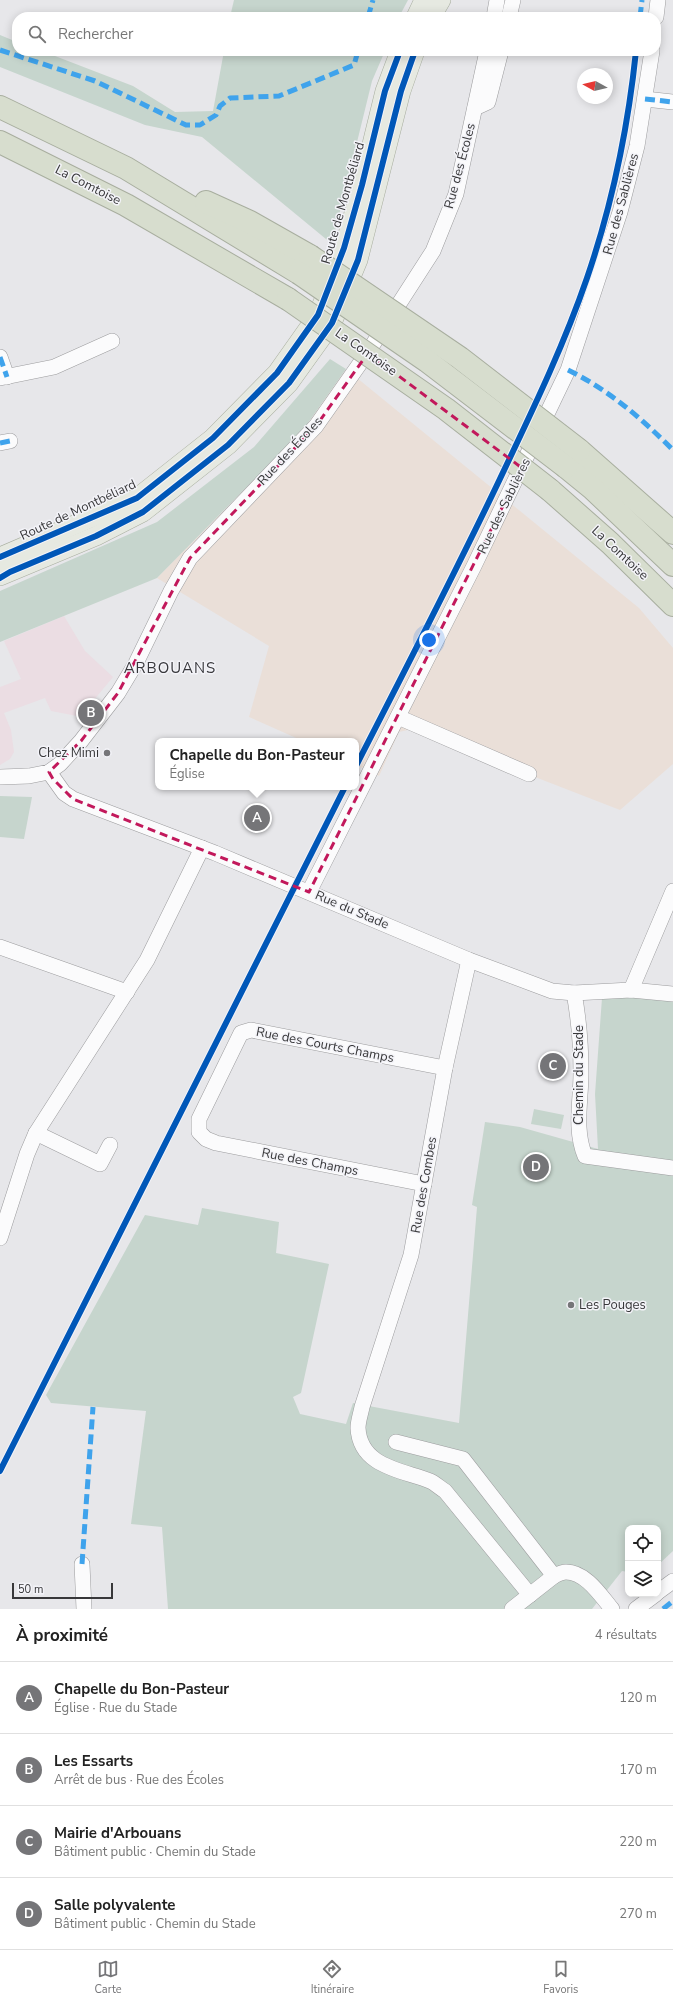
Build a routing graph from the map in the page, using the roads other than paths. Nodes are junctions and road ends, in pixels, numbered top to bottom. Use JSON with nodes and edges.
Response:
{"nodes":[{"id":1,"x":424,"y":0,"type":"edge"},
{"id":2,"x":441,"y":0,"type":"edge"},
{"id":3,"x":497,"y":0,"type":"edge"},
{"id":4,"x":513,"y":0,"type":"edge"},
{"id":5,"x":658,"y":0,"type":"edge"},
{"id":6,"x":418,"y":12,"type":"edge"},
{"id":7,"x":434,"y":12,"type":"edge"},
{"id":8,"x":495,"y":12,"type":"edge"},
{"id":9,"x":510,"y":12,"type":"edge"},
{"id":10,"x":657,"y":12,"type":"edge"},
{"id":11,"x":398,"y":56,"type":"edge"},
{"id":12,"x":413,"y":56,"type":"edge"},
{"id":13,"x":486,"y":56,"type":"edge"},
{"id":14,"x":500,"y":56,"type":"edge"},
{"id":15,"x":651,"y":56,"type":"edge"},
{"id":16,"x":645,"y":99,"type":"junction"},
{"id":17,"x":673,"y":102,"type":"edge"},
{"id":18,"x":0,"y":107,"type":"edge"},
{"id":19,"x":475,"y":108,"type":"junction"},
{"id":20,"x":0,"y":142,"type":"edge"},
{"id":21,"x":112,"y":341,"type":"dead end"},
{"id":22,"x":0,"y":357,"type":"edge"},
{"id":23,"x":3,"y":377,"type":"edge"},
{"id":24,"x":573,"y":459,"type":"junction"},
{"id":25,"x":673,"y":533,"type":"edge"},
{"id":26,"x":0,"y":557,"type":"edge"},
{"id":27,"x":673,"y":565,"type":"edge"},
{"id":28,"x":0,"y":576,"type":"edge"},
{"id":29,"x":673,"y":605,"type":"edge"},
{"id":30,"x":398,"y":716,"type":"junction"},
{"id":31,"x":49,"y":772,"type":"junction"},
{"id":32,"x":529,"y":774,"type":"dead end"},
{"id":33,"x":0,"y":777,"type":"edge"},
{"id":34,"x":202,"y":848,"type":"junction"},
{"id":35,"x":673,"y":891,"type":"edge"},
{"id":36,"x":309,"y":892,"type":"junction"},
{"id":37,"x":0,"y":947,"type":"edge"},
{"id":38,"x":469,"y":960,"type":"junction"},
{"id":39,"x":632,"y":990,"type":"junction"},
{"id":40,"x":127,"y":992,"type":"junction"},
{"id":41,"x":574,"y":993,"type":"junction"},
{"id":42,"x":673,"y":994,"type":"edge"},
{"id":43,"x":444,"y":1068,"type":"junction"},
{"id":44,"x":199,"y":1132,"type":"joint"},
{"id":45,"x":36,"y":1133,"type":"junction"},
{"id":46,"x":110,"y":1145,"type":"dead end"},
{"id":47,"x":673,"y":1168,"type":"edge"},
{"id":48,"x":424,"y":1184,"type":"junction"},
{"id":49,"x":0,"y":1238,"type":"edge"},
{"id":50,"x":396,"y":1442,"type":"dead end"},
{"id":51,"x":82,"y":1570,"type":"dead end"},
{"id":52,"x":554,"y":1576,"type":"junction"},
{"id":53,"x":673,"y":1581,"type":"edge"},
{"id":54,"x":661,"y":1590,"type":"edge"},
{"id":55,"x":530,"y":1595,"type":"junction"},
{"id":56,"x":652,"y":1597,"type":"edge"},
{"id":57,"x":84,"y":1609,"type":"edge"},
{"id":58,"x":512,"y":1609,"type":"edge"},
{"id":59,"x":612,"y":1609,"type":"edge"},
{"id":60,"x":636,"y":1609,"type":"edge"}],
"edges":[{"from":1,"to":6,"type":"main road"},
{"from":2,"to":7,"type":"main road"},
{"from":3,"to":8,"type":"street"},
{"from":4,"to":9,"type":"street"},
{"from":5,"to":10,"type":"street"},
{"from":11,"to":26,"type":"main road","name":"Route de Montbéliard"},
{"from":12,"to":28,"type":"main road","name":"Route de Montbéliard"},
{"from":13,"to":19,"type":"street","name":"Rue des Écoles"},
{"from":14,"to":19,"type":"street"},
{"from":15,"to":16,"type":"street","name":"Rue des Sablières"},
{"from":16,"to":17,"type":"street"},
{"from":16,"to":30,"type":"street","name":"Rue des Sablières"},
{"from":18,"to":24,"type":"highway","bridge":true},
{"from":19,"to":31,"type":"street","name":"Rue des Écoles"},
{"from":20,"to":29,"type":"highway","name":"La Comtoise","bridge":true},
{"from":21,"to":23,"type":"street"},
{"from":22,"to":23,"type":"street"},
{"from":24,"to":25,"type":"highway"},
{"from":24,"to":27,"type":"highway"},
{"from":30,"to":32,"type":"street"},
{"from":30,"to":36,"type":"street","name":"Rue des Sablières"},
{"from":31,"to":33,"type":"street","name":"Rue des Écoles"},
{"from":31,"to":34,"type":"street","name":"Rue du Stade"},
{"from":34,"to":36,"type":"street","name":"Rue du Stade"},
{"from":34,"to":40,"type":"street"},
{"from":35,"to":39,"type":"street"},
{"from":36,"to":38,"type":"street","name":"Rue du Stade"},
{"from":37,"to":40,"type":"street"},
{"from":38,"to":41,"type":"street","name":"Rue du Stade"},
{"from":38,"to":43,"type":"street","name":"Rue des Combes"},
{"from":39,"to":41,"type":"street","name":"Rue du Stade"},
{"from":39,"to":42,"type":"street","name":"Rue du Stade"},
{"from":40,"to":45,"type":"street"},
{"from":41,"to":47,"type":"street","name":"Chemin du Stade"},
{"from":43,"to":44,"type":"street","name":"Rue des Courts Champs"},
{"from":43,"to":48,"type":"street","name":"Rue des Combes"},
{"from":44,"to":48,"type":"street","name":"Rue des Champs"},
{"from":45,"to":46,"type":"street"},
{"from":45,"to":49,"type":"street"},
{"from":48,"to":55,"type":"street","name":"Rue des Combes"},
{"from":50,"to":52,"type":"street"},
{"from":51,"to":57,"type":"street"},
{"from":52,"to":55,"type":"street"},
{"from":52,"to":59,"type":"street"},
{"from":53,"to":54,"type":"street"},
{"from":55,"to":58,"type":"street"},
{"from":56,"to":60,"type":"street"}]}
